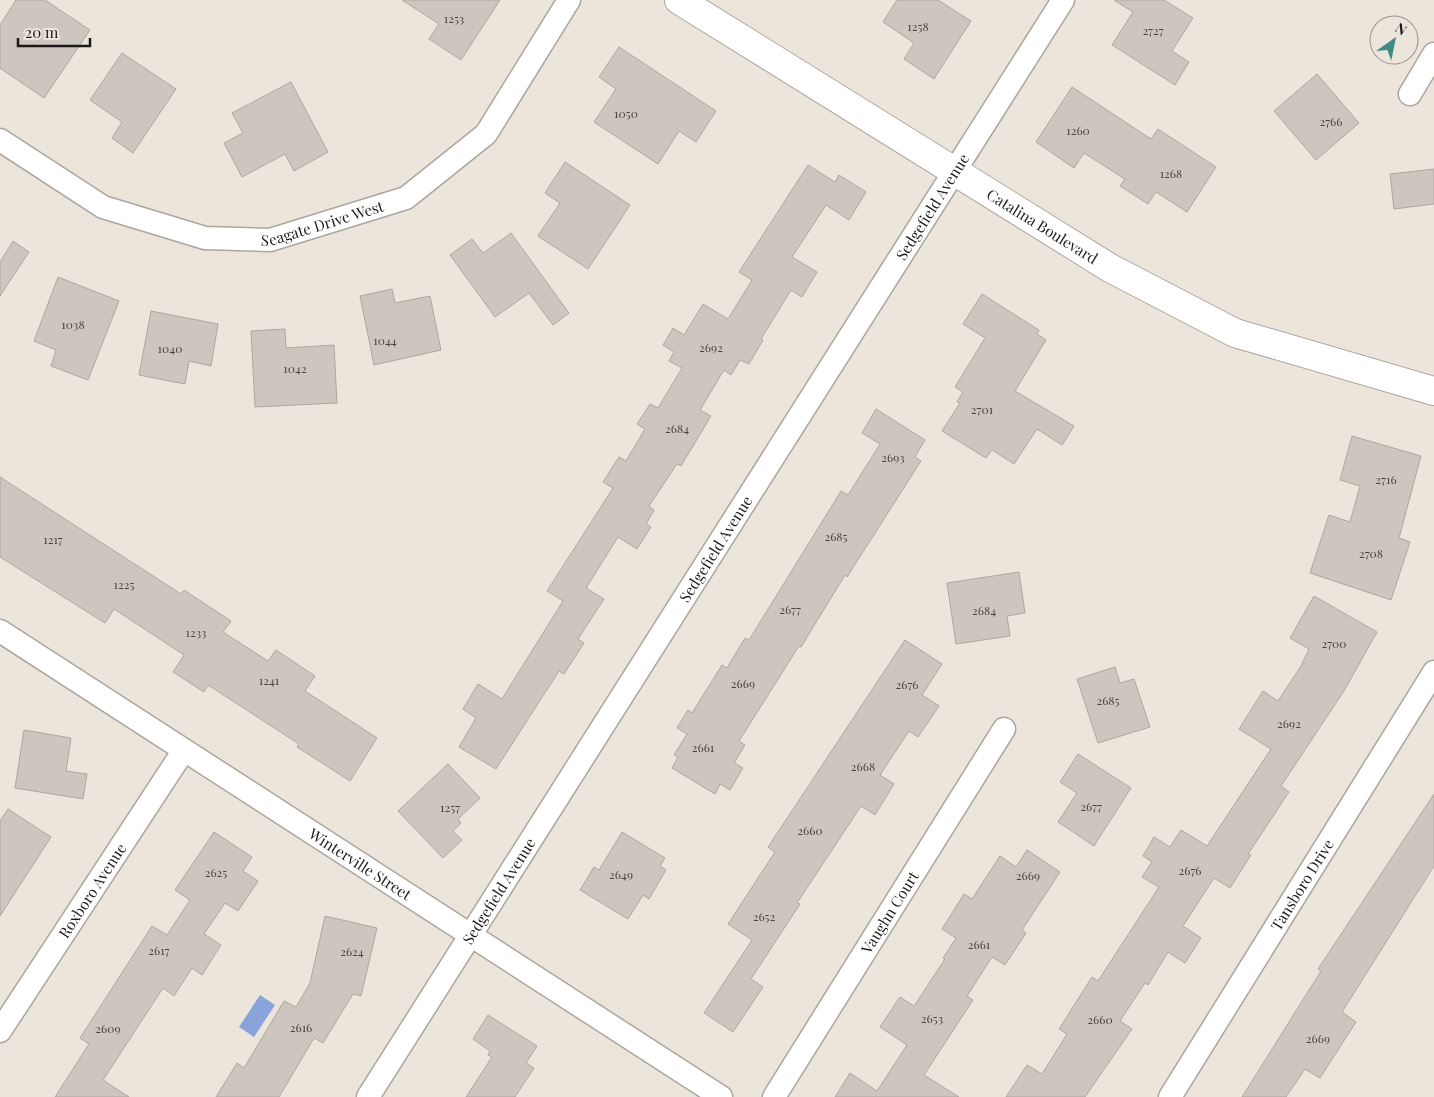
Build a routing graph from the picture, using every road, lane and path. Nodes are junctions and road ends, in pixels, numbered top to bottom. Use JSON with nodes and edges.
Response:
{"nodes":[{"id":1,"x":569,"y":0,"type":"edge"},
{"id":2,"x":679,"y":0,"type":"edge"},
{"id":3,"x":1063,"y":0,"type":"edge"},
{"id":4,"x":1434,"y":54,"type":"edge"},
{"id":5,"x":1410,"y":94,"type":"dead end"},
{"id":6,"x":0,"y":140,"type":"edge"},
{"id":7,"x":952,"y":172,"type":"junction"},
{"id":8,"x":1434,"y":391,"type":"edge"},
{"id":9,"x":0,"y":631,"type":"edge"},
{"id":10,"x":1434,"y":672,"type":"edge"},
{"id":11,"x":1004,"y":729,"type":"dead end"},
{"id":12,"x":184,"y":750,"type":"junction"},
{"id":13,"x":469,"y":934,"type":"junction"},
{"id":14,"x":0,"y":1031,"type":"edge"},
{"id":15,"x":368,"y":1097,"type":"edge"},
{"id":16,"x":721,"y":1097,"type":"edge"},
{"id":17,"x":774,"y":1097,"type":"edge"},
{"id":18,"x":1170,"y":1097,"type":"edge"}],
"edges":[{"from":1,"to":6,"type":"street","name":"Seagate Drive West"},
{"from":2,"to":7,"type":"street","name":"Catalina Boulevard"},
{"from":3,"to":7,"type":"street","name":"Sedgefield Avenue"},
{"from":4,"to":5,"type":"street"},
{"from":7,"to":8,"type":"street","name":"Catalina Boulevard"},
{"from":7,"to":13,"type":"street","name":"Sedgefield Avenue"},
{"from":9,"to":12,"type":"street","name":"Winterville Street"},
{"from":10,"to":18,"type":"street","name":"Tansboro Drive"},
{"from":11,"to":17,"type":"street","name":"Vaughn Court"},
{"from":12,"to":13,"type":"street","name":"Winterville Street"},
{"from":12,"to":14,"type":"street","name":"Roxboro Avenue"},
{"from":13,"to":15,"type":"street","name":"Sedgefield Avenue"},
{"from":13,"to":16,"type":"street","name":"Winterville Street"}]}
